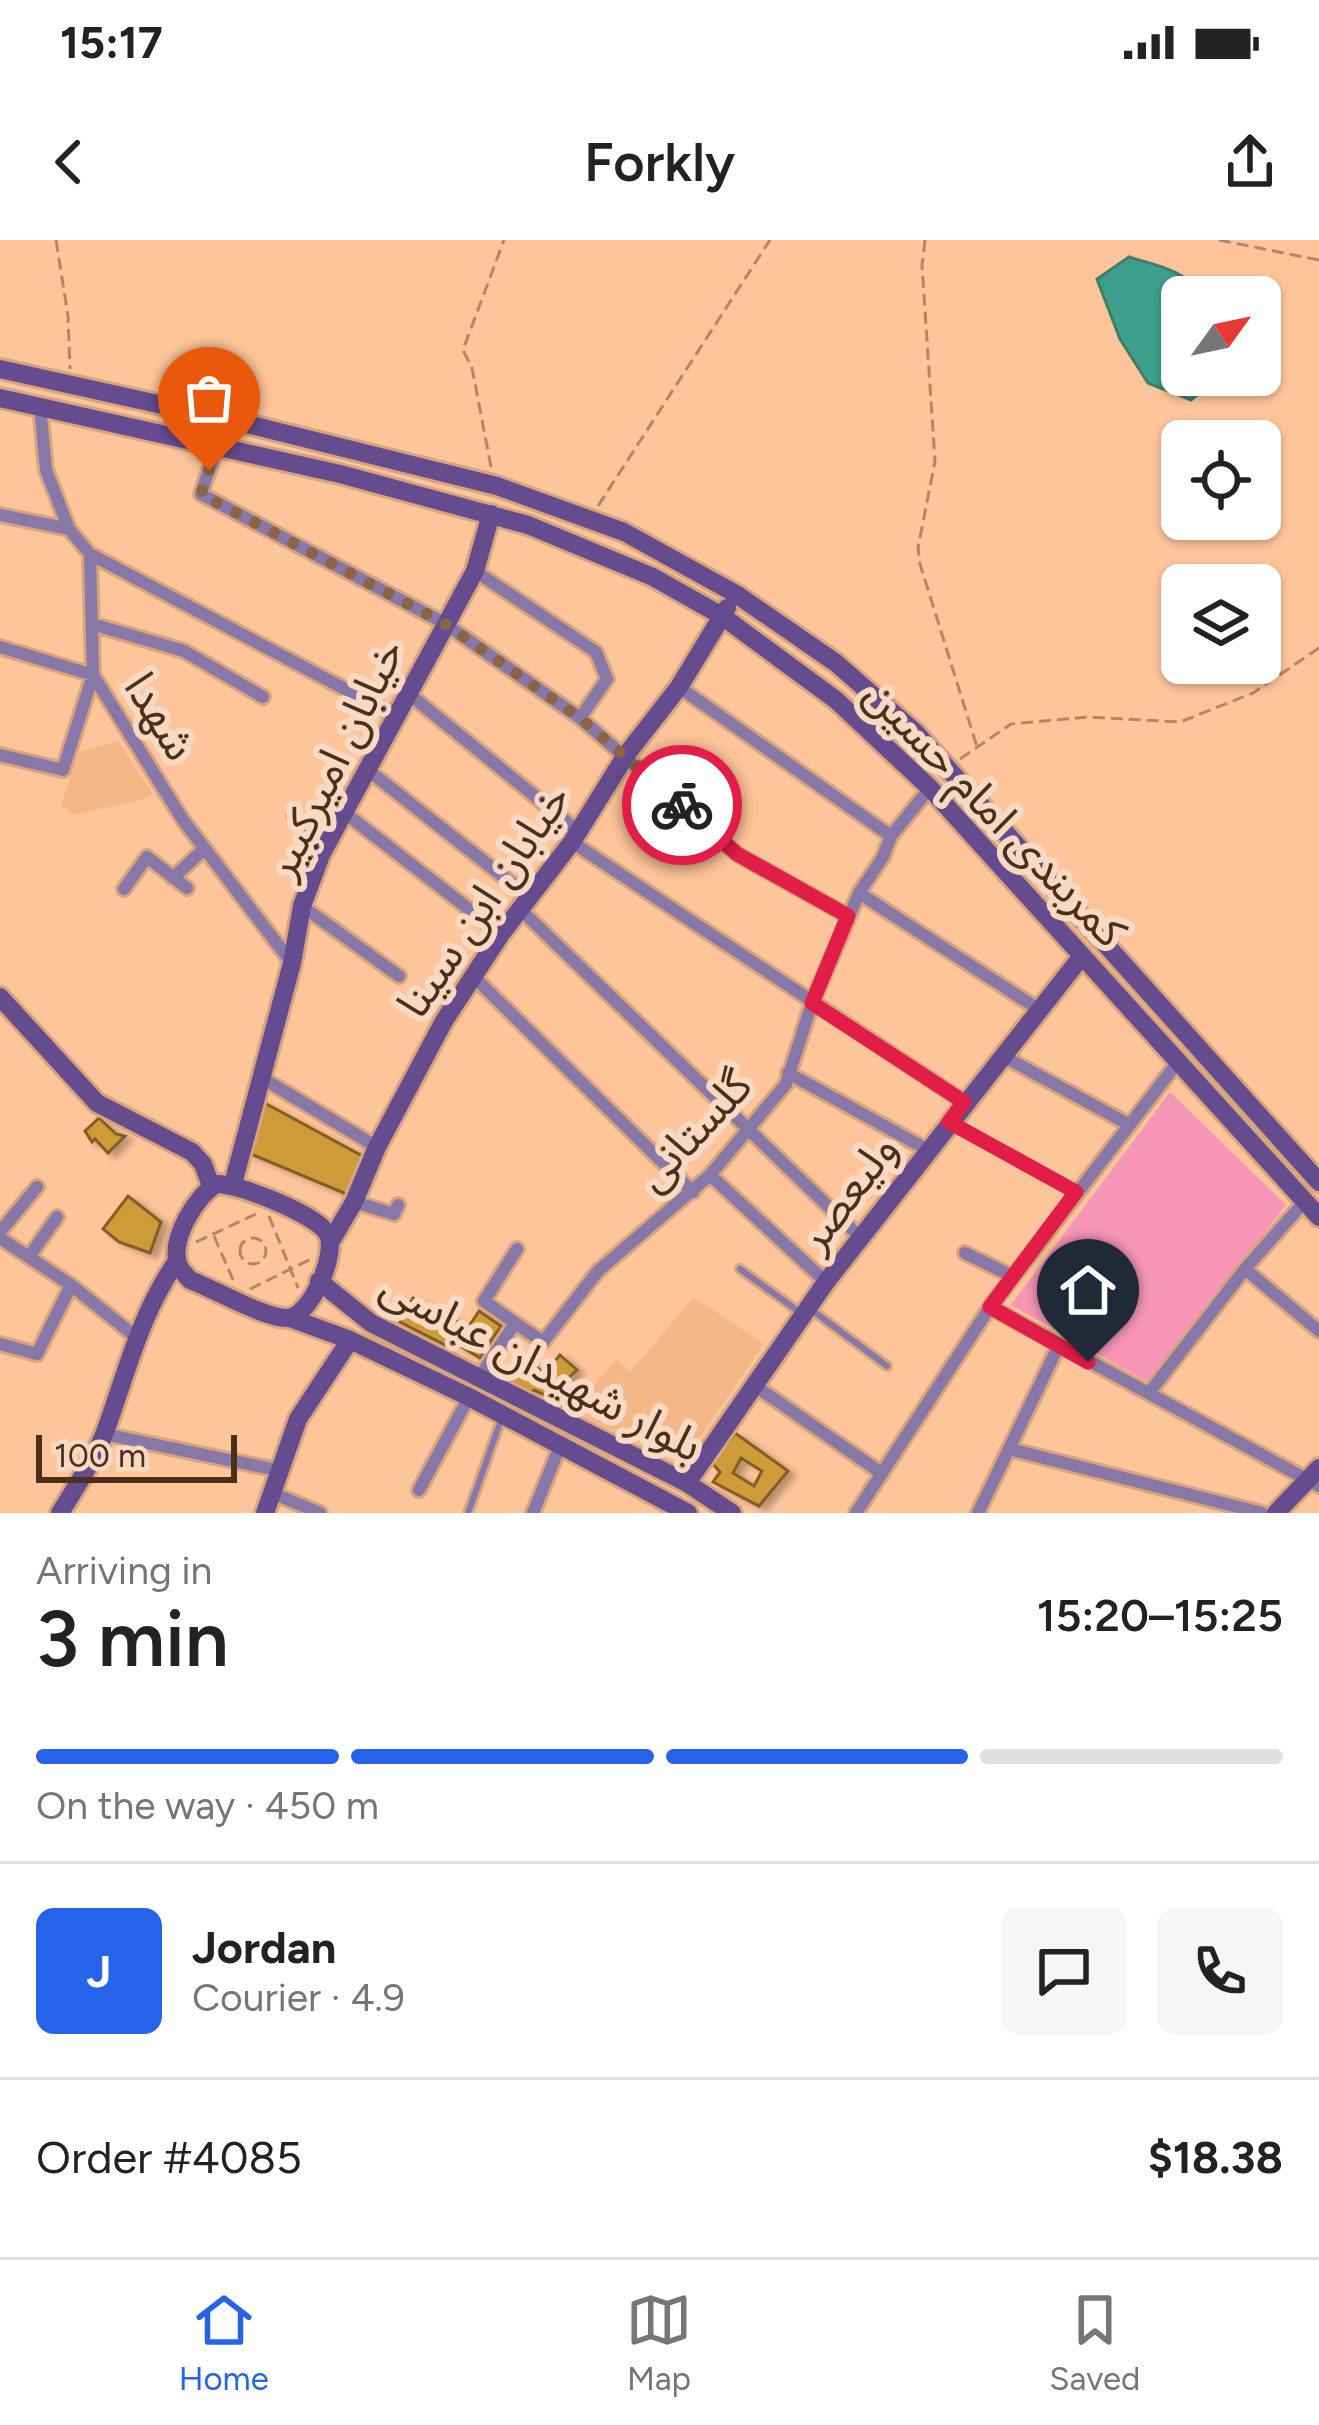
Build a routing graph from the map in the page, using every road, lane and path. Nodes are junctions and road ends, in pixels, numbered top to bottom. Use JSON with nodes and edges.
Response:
{"nodes":[{"id":1,"x":56,"y":240,"type":"edge"},
{"id":2,"x":504,"y":240,"type":"edge"},
{"id":3,"x":770,"y":240,"type":"edge"},
{"id":4,"x":925,"y":240,"type":"edge"},
{"id":5,"x":1220,"y":240,"type":"edge"},
{"id":6,"x":1319,"y":260,"type":"edge"},
{"id":7,"x":0,"y":369,"type":"edge"},
{"id":8,"x":67,"y":382,"type":"junction"},
{"id":9,"x":0,"y":398,"type":"edge"},
{"id":10,"x":40,"y":406,"type":"junction"},
{"id":11,"x":217,"y":446,"type":"junction"},
{"id":12,"x":496,"y":486,"type":"junction"},
{"id":13,"x":491,"y":514,"type":"junction"},
{"id":14,"x":0,"y":515,"type":"edge"},
{"id":15,"x":591,"y":518,"type":"junction"},
{"id":16,"x":69,"y":530,"type":"junction"},
{"id":17,"x":90,"y":554,"type":"junction"},
{"id":18,"x":475,"y":572,"type":"junction"},
{"id":19,"x":736,"y":594,"type":"junction"},
{"id":20,"x":722,"y":616,"type":"junction"},
{"id":21,"x":444,"y":623,"type":"junction"},
{"id":22,"x":92,"y":624,"type":"junction"},
{"id":23,"x":0,"y":647,"type":"edge"},
{"id":24,"x":1319,"y":648,"type":"edge"},
{"id":25,"x":93,"y":675,"type":"junction"},
{"id":26,"x":679,"y":687,"type":"junction"},
{"id":27,"x":409,"y":694,"type":"junction"},
{"id":28,"x":263,"y":697,"type":"dead end"},
{"id":29,"x":394,"y":715,"type":"junction"},
{"id":30,"x":580,"y":718,"type":"junction"},
{"id":31,"x":977,"y":747,"type":"junction"},
{"id":32,"x":0,"y":755,"type":"edge"},
{"id":33,"x":626,"y":755,"type":"junction"},
{"id":34,"x":949,"y":766,"type":"junction"},
{"id":35,"x":368,"y":770,"type":"junction"},
{"id":36,"x":931,"y":788,"type":"junction"},
{"id":37,"x":345,"y":813,"type":"junction"},
{"id":38,"x":291,"y":816,"type":"dead end"},
{"id":39,"x":891,"y":836,"type":"junction"},
{"id":40,"x":575,"y":837,"type":"junction"},
{"id":41,"x":205,"y":849,"type":"junction"},
{"id":42,"x":321,"y":855,"type":"junction"},
{"id":43,"x":173,"y":878,"type":"junction"},
{"id":44,"x":187,"y":888,"type":"dead end"},
{"id":45,"x":124,"y":890,"type":"dead end"},
{"id":46,"x":859,"y":893,"type":"junction"},
{"id":47,"x":524,"y":903,"type":"junction"},
{"id":48,"x":302,"y":906,"type":"junction"},
{"id":49,"x":848,"y":916,"type":"junction"},
{"id":50,"x":501,"y":934,"type":"junction"},
{"id":51,"x":1082,"y":956,"type":"junction"},
{"id":52,"x":292,"y":963,"type":"junction"},
{"id":53,"x":399,"y":976,"type":"dead end"},
{"id":54,"x":473,"y":976,"type":"junction"},
{"id":55,"x":0,"y":997,"type":"edge"},
{"id":56,"x":812,"y":1003,"type":"junction"},
{"id":57,"x":1038,"y":1009,"type":"junction"},
{"id":58,"x":1001,"y":1054,"type":"junction"},
{"id":59,"x":1177,"y":1063,"type":"junction"},
{"id":60,"x":788,"y":1072,"type":"junction"},
{"id":61,"x":262,"y":1078,"type":"junction"},
{"id":62,"x":964,"y":1102,"type":"junction"},
{"id":63,"x":949,"y":1122,"type":"junction"},
{"id":64,"x":1128,"y":1124,"type":"junction"},
{"id":65,"x":748,"y":1131,"type":"junction"},
{"id":66,"x":377,"y":1147,"type":"junction"},
{"id":67,"x":928,"y":1150,"type":"junction"},
{"id":68,"x":710,"y":1175,"type":"junction"},
{"id":69,"x":1319,"y":1182,"type":"edge"},
{"id":70,"x":233,"y":1184,"type":"junction"},
{"id":71,"x":211,"y":1186,"type":"junction"},
{"id":72,"x":37,"y":1187,"type":"dead end"},
{"id":73,"x":693,"y":1192,"type":"junction"},
{"id":74,"x":1076,"y":1192,"type":"junction"},
{"id":75,"x":1305,"y":1201,"type":"junction"},
{"id":76,"x":354,"y":1202,"type":"junction"},
{"id":77,"x":398,"y":1204,"type":"dead end"},
{"id":78,"x":56,"y":1216,"type":"dead end"},
{"id":79,"x":269,"y":1216,"type":"junction"},
{"id":80,"x":1319,"y":1216,"type":"edge"},
{"id":81,"x":286,"y":1224,"type":"dead end"},
{"id":82,"x":203,"y":1226,"type":"dead end"},
{"id":83,"x":214,"y":1234,"type":"junction"},
{"id":84,"x":0,"y":1235,"type":"edge"},
{"id":85,"x":861,"y":1238,"type":"junction"},
{"id":86,"x":331,"y":1241,"type":"junction"},
{"id":87,"x":517,"y":1250,"type":"dead end"},
{"id":88,"x":964,"y":1253,"type":"dead end"},
{"id":89,"x":29,"y":1257,"type":"junction"},
{"id":90,"x":177,"y":1261,"type":"junction"},
{"id":91,"x":262,"y":1261,"type":"joint"},
{"id":92,"x":292,"y":1268,"type":"junction"},
{"id":93,"x":740,"y":1269,"type":"dead end"},
{"id":94,"x":1245,"y":1269,"type":"junction"},
{"id":95,"x":219,"y":1276,"type":"dead end"},
{"id":96,"x":1012,"y":1276,"type":"junction"},
{"id":97,"x":319,"y":1281,"type":"junction"},
{"id":98,"x":826,"y":1282,"type":"junction"},
{"id":99,"x":71,"y":1285,"type":"junction"},
{"id":100,"x":248,"y":1290,"type":"dead end"},
{"id":101,"x":990,"y":1307,"type":"junction"},
{"id":102,"x":808,"y":1313,"type":"junction"},
{"id":103,"x":290,"y":1318,"type":"junction"},
{"id":104,"x":515,"y":1324,"type":"junction"},
{"id":105,"x":1319,"y":1331,"type":"edge"},
{"id":106,"x":136,"y":1337,"type":"junction"},
{"id":107,"x":350,"y":1340,"type":"junction"},
{"id":108,"x":0,"y":1344,"type":"edge"},
{"id":109,"x":1058,"y":1347,"type":"junction"},
{"id":110,"x":887,"y":1366,"type":"dead end"},
{"id":111,"x":479,"y":1378,"type":"junction"},
{"id":112,"x":758,"y":1387,"type":"junction"},
{"id":113,"x":1149,"y":1393,"type":"junction"},
{"id":114,"x":469,"y":1397,"type":"junction"},
{"id":115,"x":503,"y":1415,"type":"junction"},
{"id":116,"x":104,"y":1435,"type":"junction"},
{"id":117,"x":560,"y":1446,"type":"junction"},
{"id":118,"x":1009,"y":1449,"type":"junction"},
{"id":119,"x":277,"y":1470,"type":"junction"},
{"id":120,"x":880,"y":1472,"type":"junction"},
{"id":121,"x":1316,"y":1478,"type":"edge"},
{"id":122,"x":687,"y":1483,"type":"junction"},
{"id":123,"x":419,"y":1490,"type":"dead end"},
{"id":124,"x":270,"y":1492,"type":"junction"},
{"id":125,"x":660,"y":1505,"type":"edge"},
{"id":126,"x":60,"y":1513,"type":"edge"},
{"id":127,"x":265,"y":1513,"type":"edge"},
{"id":128,"x":320,"y":1513,"type":"edge"},
{"id":129,"x":468,"y":1513,"type":"edge"},
{"id":130,"x":533,"y":1513,"type":"edge"},
{"id":131,"x":688,"y":1513,"type":"edge"},
{"id":132,"x":732,"y":1513,"type":"edge"},
{"id":133,"x":856,"y":1513,"type":"edge"},
{"id":134,"x":978,"y":1513,"type":"edge"},
{"id":135,"x":1262,"y":1513,"type":"edge"},
{"id":136,"x":1276,"y":1513,"type":"edge"}],
"edges":[{"from":1,"to":8,"type":"path"},
{"from":2,"to":12,"type":"path"},
{"from":3,"to":15,"type":"path"},
{"from":4,"to":31,"type":"path"},
{"from":5,"to":6,"type":"path"},
{"from":7,"to":8,"type":"main road","name":"کمربندی امام حسین"},
{"from":8,"to":12,"type":"main road","name":"کمربندی امام حسین"},
{"from":9,"to":10,"type":"main road","name":"کمربندی امام حسین"},
{"from":10,"to":11,"type":"main road","name":"کمربندی امام حسین"},
{"from":10,"to":16,"type":"street"},
{"from":11,"to":13,"type":"main road","name":"کمربندی امام حسین"},
{"from":11,"to":21,"type":"street"},
{"from":12,"to":15,"type":"main road","name":"کمربندی امام حسین"},
{"from":13,"to":18,"type":"main road","name":"خیابان امیرکبیر"},
{"from":13,"to":20,"type":"main road","name":"کمربندی امام حسین"},
{"from":14,"to":16,"type":"street"},
{"from":15,"to":19,"type":"main road","name":"کمربندی امام حسین"},
{"from":16,"to":17,"type":"street"},
{"from":17,"to":22,"type":"street","name":"شهدا"},
{"from":17,"to":29,"type":"street"},
{"from":18,"to":21,"type":"main road","name":"خیابان امیرکبیر"},
{"from":18,"to":30,"type":"street"},
{"from":19,"to":20,"type":"main road","name":"خیابان ابن سینا"},
{"from":19,"to":34,"type":"main road","name":"کمربندی امام حسین"},
{"from":20,"to":26,"type":"main road","name":"خیابان ابن سینا"},
{"from":20,"to":36,"type":"main road","name":"کمربندی امام حسین"},
{"from":21,"to":27,"type":"main road","name":"خیابان امیرکبیر"},
{"from":21,"to":30,"type":"street"},
{"from":22,"to":25,"type":"street","name":"شهدا"},
{"from":22,"to":28,"type":"street"},
{"from":23,"to":25,"type":"street"},
{"from":24,"to":31,"type":"path"},
{"from":25,"to":32,"type":"street"},
{"from":25,"to":41,"type":"street","name":"شهدا"},
{"from":26,"to":33,"type":"main road","name":"خیابان ابن سینا"},
{"from":26,"to":39,"type":"street"},
{"from":27,"to":29,"type":"main road","name":"خیابان امیرکبیر"},
{"from":27,"to":40,"type":"street"},
{"from":29,"to":35,"type":"main road","name":"خیابان امیرکبیر"},
{"from":30,"to":33,"type":"street"},
{"from":31,"to":34,"type":"path"},
{"from":33,"to":40,"type":"main road","name":"خیابان ابن سینا"},
{"from":33,"to":49,"type":"street"},
{"from":34,"to":69,"type":"main road","name":"کمربندی امام حسین"},
{"from":35,"to":37,"type":"main road","name":"خیابان امیرکبیر"},
{"from":35,"to":47,"type":"street"},
{"from":36,"to":39,"type":"street","name":"گلستانی"},
{"from":36,"to":51,"type":"main road","name":"کمربندی امام حسین"},
{"from":37,"to":42,"type":"main road","name":"خیابان امیرکبیر"},
{"from":37,"to":50,"type":"street"},
{"from":38,"to":42,"type":"lane"},
{"from":39,"to":46,"type":"street","name":"گلستانی"},
{"from":40,"to":47,"type":"main road","name":"خیابان ابن سینا"},
{"from":40,"to":56,"type":"street"},
{"from":41,"to":43,"type":"street"},
{"from":41,"to":52,"type":"street","name":"شهدا"},
{"from":42,"to":48,"type":"main road","name":"خیابان امیرکبیر"},
{"from":43,"to":44,"type":"street"},
{"from":43,"to":45,"type":"street"},
{"from":46,"to":49,"type":"street","name":"گلستانی"},
{"from":46,"to":57,"type":"street"},
{"from":47,"to":50,"type":"main road","name":"خیابان ابن سینا"},
{"from":47,"to":65,"type":"street"},
{"from":48,"to":52,"type":"main road","name":"خیابان امیرکبیر"},
{"from":48,"to":53,"type":"street"},
{"from":49,"to":56,"type":"street","name":"گلستانی"},
{"from":50,"to":54,"type":"main road","name":"خیابان ابن سینا"},
{"from":51,"to":57,"type":"main road","name":"ولیعصر"},
{"from":51,"to":59,"type":"main road","name":"کمربندی امام حسین"},
{"from":52,"to":61,"type":"main road","name":"خیابان امیرکبیر"},
{"from":54,"to":66,"type":"main road","name":"خیابان ابن سینا"},
{"from":54,"to":73,"type":"street"},
{"from":55,"to":71,"type":"main road"},
{"from":56,"to":60,"type":"street","name":"گلستانی"},
{"from":56,"to":62,"type":"street"},
{"from":57,"to":58,"type":"main road","name":"ولیعصر"},
{"from":58,"to":62,"type":"main road","name":"ولیعصر"},
{"from":58,"to":64,"type":"street"},
{"from":59,"to":64,"type":"street"},
{"from":59,"to":75,"type":"main road","name":"کمربندی امام حسین"},
{"from":60,"to":65,"type":"street","name":"گلستانی"},
{"from":60,"to":67,"type":"street"},
{"from":61,"to":66,"type":"street"},
{"from":61,"to":70,"type":"main road","name":"خیابان امیرکبیر"},
{"from":62,"to":63,"type":"main road","name":"ولیعصر"},
{"from":63,"to":67,"type":"main road","name":"ولیعصر"},
{"from":63,"to":74,"type":"lane"},
{"from":64,"to":74,"type":"street"},
{"from":65,"to":68,"type":"street","name":"گلستانی"},
{"from":65,"to":85,"type":"street"},
{"from":66,"to":76,"type":"main road","name":"خیابان ابن سینا"},
{"from":67,"to":85,"type":"main road","name":"ولیعصر"},
{"from":68,"to":73,"type":"street","name":"گلستانی"},
{"from":68,"to":98,"type":"street"},
{"from":70,"to":71,"type":"main road"},
{"from":70,"to":86,"type":"main road"},
{"from":71,"to":90,"type":"main road"},
{"from":72,"to":84,"type":"street"},
{"from":73,"to":104,"type":"street","name":"گلستانی"},
{"from":74,"to":96,"type":"street"},
{"from":75,"to":80,"type":"main road","name":"کمربندی امام حسین"},
{"from":75,"to":94,"type":"street"},
{"from":76,"to":77,"type":"street"},
{"from":76,"to":86,"type":"main road","name":"خیابان ابن سینا"},
{"from":78,"to":89,"type":"street"},
{"from":79,"to":81,"type":"path"},
{"from":79,"to":83,"type":"path"},
{"from":79,"to":92,"type":"path"},
{"from":82,"to":83,"type":"path"},
{"from":83,"to":95,"type":"path"},
{"from":84,"to":89,"type":"street"},
{"from":85,"to":98,"type":"main road","name":"ولیعصر"},
{"from":86,"to":97,"type":"main road","name":"خیابان ابن سینا"},
{"from":87,"to":104,"type":"street"},
{"from":88,"to":96,"type":"street"},
{"from":89,"to":99,"type":"street"},
{"from":90,"to":103,"type":"main road","name":"بلوار شهیدان عباسی"},
{"from":90,"to":106,"type":"main road"},
{"from":91,"to":91,"type":"path"},
{"from":92,"to":92,"type":"path"},
{"from":92,"to":100,"type":"path"},
{"from":93,"to":102,"type":"lane"},
{"from":94,"to":105,"type":"street"},
{"from":94,"to":113,"type":"street"},
{"from":96,"to":101,"type":"street"},
{"from":97,"to":103,"type":"main road"},
{"from":97,"to":111,"type":"main road","name":"بلوار شهیدان عباسی"},
{"from":98,"to":102,"type":"main road","name":"ولیعصر"},
{"from":99,"to":106,"type":"street"},
{"from":99,"to":108,"type":"street"},
{"from":101,"to":109,"type":"street"},
{"from":101,"to":120,"type":"street"},
{"from":102,"to":110,"type":"lane"},
{"from":102,"to":112,"type":"main road","name":"ولیعصر"},
{"from":103,"to":107,"type":"main road","name":"بلوار شهیدان عباسی"},
{"from":104,"to":111,"type":"street"},
{"from":106,"to":116,"type":"main road"},
{"from":107,"to":114,"type":"main road","name":"بلوار شهیدان عباسی"},
{"from":107,"to":119,"type":"main road"},
{"from":109,"to":113,"type":"street"},
{"from":109,"to":118,"type":"street"},
{"from":111,"to":122,"type":"main road","name":"بلوار شهیدان عباسی"},
{"from":112,"to":120,"type":"street"},
{"from":112,"to":122,"type":"main road","name":"ولیعصر"},
{"from":113,"to":121,"type":"street"},
{"from":114,"to":115,"type":"main road","name":"بلوار شهیدان عباسی"},
{"from":114,"to":123,"type":"street"},
{"from":115,"to":117,"type":"main road","name":"بلوار شهیدان عباسی"},
{"from":115,"to":129,"type":"lane"},
{"from":116,"to":119,"type":"street"},
{"from":116,"to":126,"type":"main road"},
{"from":117,"to":125,"type":"main road","name":"بلوار شهیدان عباسی"},
{"from":117,"to":130,"type":"street"},
{"from":118,"to":134,"type":"street"},
{"from":118,"to":135,"type":"street"},
{"from":119,"to":124,"type":"main road"},
{"from":120,"to":133,"type":"street"},
{"from":121,"to":136,"type":"main road"},
{"from":122,"to":132,"type":"main road","name":"بلوار شهیدان عباسی"},
{"from":124,"to":127,"type":"main road"},
{"from":124,"to":128,"type":"street"},
{"from":125,"to":131,"type":"main road","name":"بلوار شهیدان عباسی"}]}
